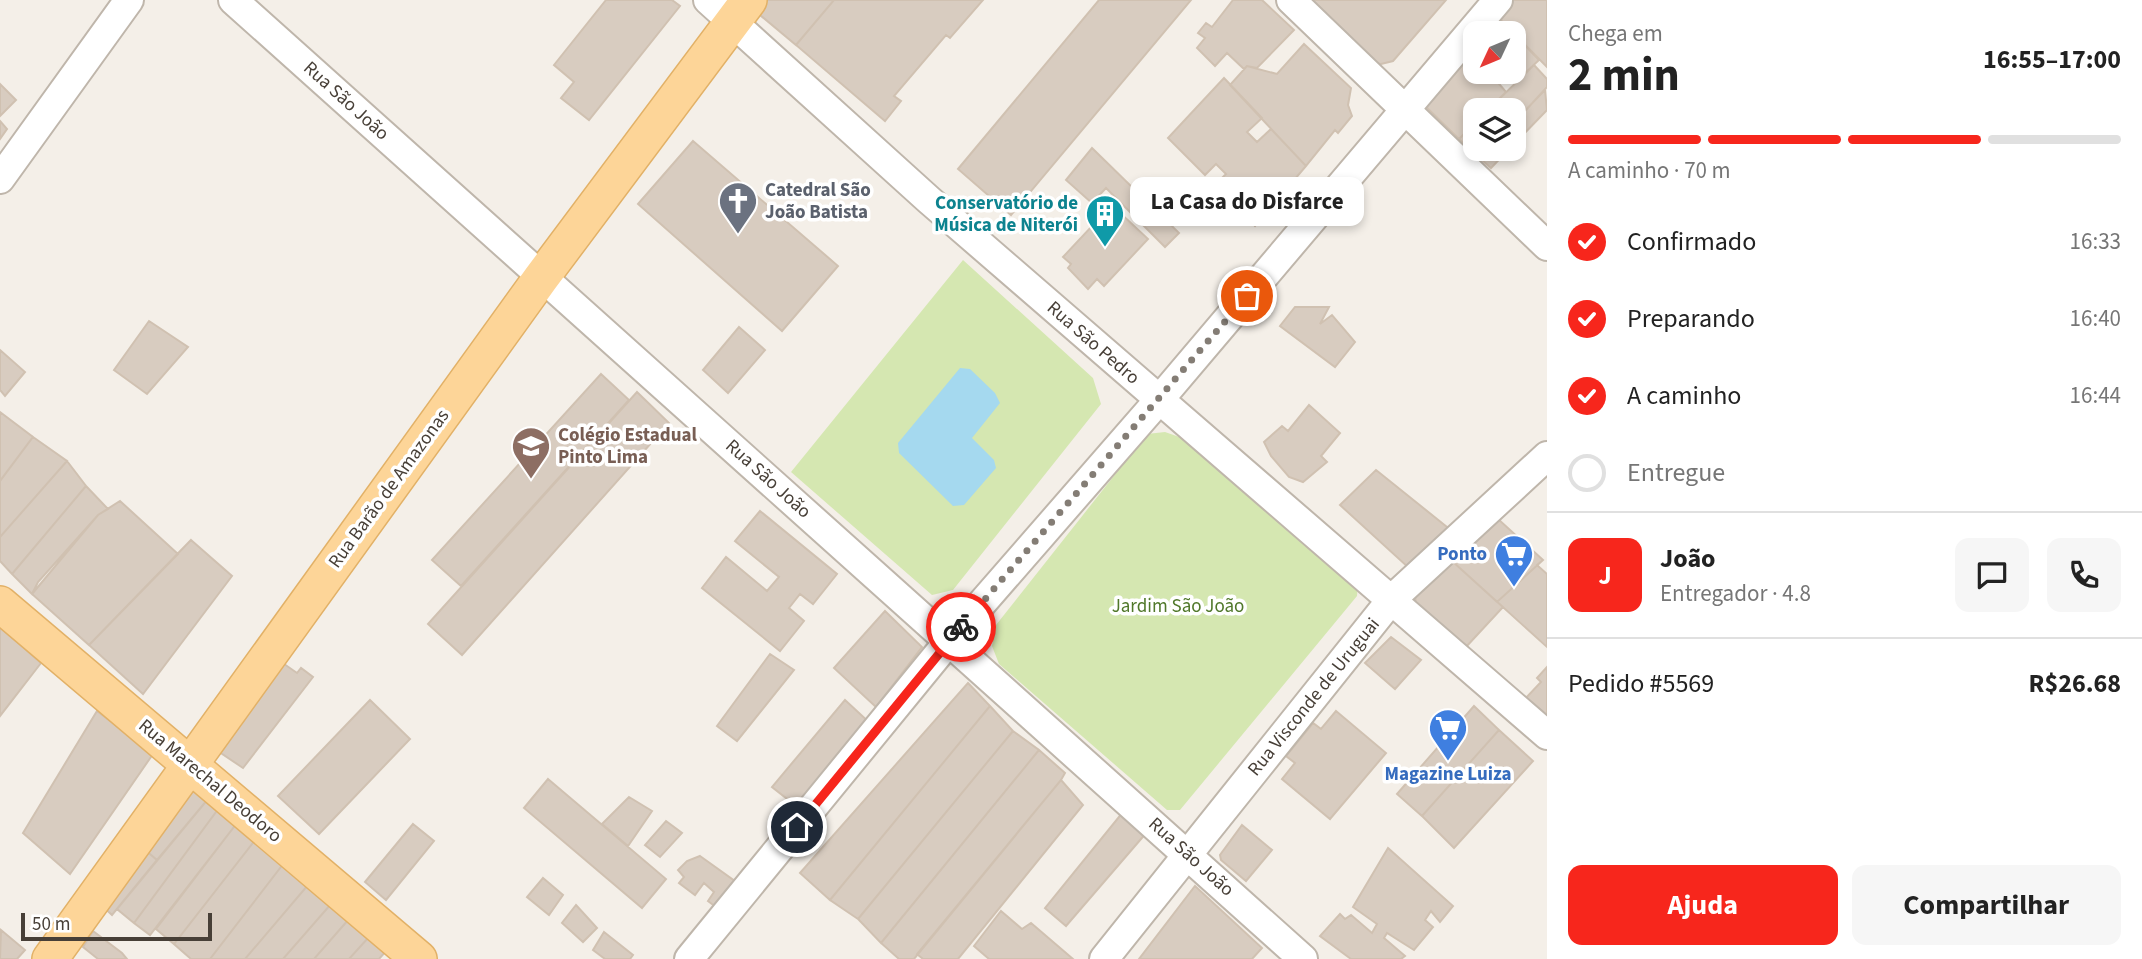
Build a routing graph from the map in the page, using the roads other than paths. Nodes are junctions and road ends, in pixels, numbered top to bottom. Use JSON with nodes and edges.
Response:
{"nodes":[{"id":1,"x":129,"y":0,"type":"edge"},
{"id":2,"x":233,"y":0,"type":"edge"},
{"id":3,"x":1291,"y":0,"type":"edge"},
{"id":4,"x":1498,"y":0,"type":"edge"},
{"id":5,"x":730,"y":8,"type":"edge"},
{"id":6,"x":1406,"y":109,"type":"junction"},
{"id":7,"x":0,"y":179,"type":"edge"},
{"id":8,"x":1547,"y":246,"type":"edge"},
{"id":9,"x":541,"y":278,"type":"junction"},
{"id":10,"x":1159,"y":400,"type":"junction"},
{"id":11,"x":1547,"y":456,"type":"edge"},
{"id":12,"x":1392,"y":598,"type":"junction"},
{"id":13,"x":0,"y":604,"type":"edge"},
{"id":14,"x":949,"y":641,"type":"junction"},
{"id":15,"x":1547,"y":735,"type":"edge"},
{"id":16,"x":191,"y":764,"type":"junction"},
{"id":17,"x":1188,"y":855,"type":"junction"},
{"id":18,"x":50,"y":959,"type":"edge"},
{"id":19,"x":419,"y":959,"type":"edge"},
{"id":20,"x":689,"y":959,"type":"edge"},
{"id":21,"x":1104,"y":959,"type":"edge"},
{"id":22,"x":1303,"y":959,"type":"edge"}],
"edges":[{"from":1,"to":7,"type":"street"},
{"from":2,"to":9,"type":"street","name":"Rua São João"},
{"from":3,"to":6,"type":"street"},
{"from":4,"to":6,"type":"street"},
{"from":5,"to":9,"type":"main road","name":"Rua Barão de Amazonas"},
{"from":5,"to":10,"type":"street","name":"Rua São Pedro"},
{"from":6,"to":8,"type":"street"},
{"from":6,"to":10,"type":"street"},
{"from":9,"to":14,"type":"street","name":"Rua São João"},
{"from":9,"to":16,"type":"main road","name":"Rua Barão de Amazonas"},
{"from":10,"to":12,"type":"street","name":"Rua São Pedro"},
{"from":10,"to":14,"type":"street"},
{"from":11,"to":12,"type":"street","name":"Rua Visconde de Uruguai"},
{"from":12,"to":15,"type":"street","name":"Rua São Pedro"},
{"from":12,"to":17,"type":"street","name":"Rua Visconde de Uruguai"},
{"from":13,"to":16,"type":"main road","name":"Rua Marechal Deodoro"},
{"from":14,"to":17,"type":"street","name":"Rua São João"},
{"from":14,"to":20,"type":"street"},
{"from":16,"to":18,"type":"main road","name":"Rua Barão de Amazonas"},
{"from":16,"to":19,"type":"main road","name":"Rua Marechal Deodoro"},
{"from":17,"to":21,"type":"street","name":"Rua Visconde de Uruguai"},
{"from":17,"to":22,"type":"street","name":"Rua São João"}]}
